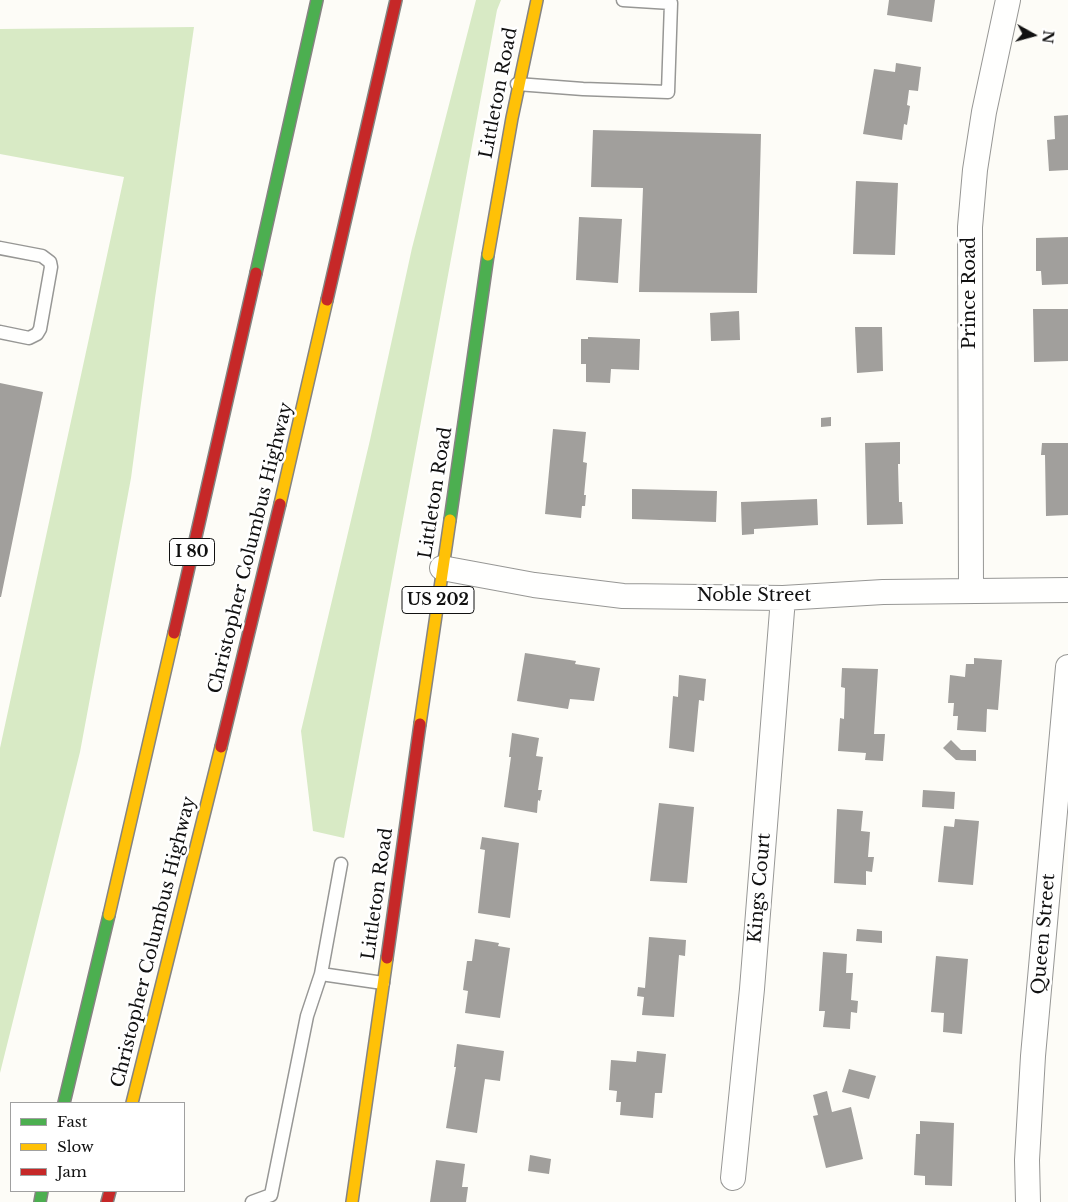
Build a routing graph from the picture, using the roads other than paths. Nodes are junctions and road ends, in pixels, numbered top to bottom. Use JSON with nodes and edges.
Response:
{"nodes":[{"id":1,"x":317,"y":0,"type":"edge"},
{"id":2,"x":396,"y":0,"type":"edge"},
{"id":3,"x":402,"y":0,"type":"edge"},
{"id":4,"x":537,"y":0,"type":"edge"},
{"id":5,"x":623,"y":0,"type":"edge"},
{"id":6,"x":1008,"y":0,"type":"edge"},
{"id":7,"x":672,"y":1,"type":"edge"},
{"id":8,"x":393,"y":14,"type":"junction"},
{"id":9,"x":517,"y":84,"type":"junction"},
{"id":10,"x":0,"y":248,"type":"edge"},
{"id":11,"x":0,"y":332,"type":"edge"},
{"id":12,"x":442,"y":568,"type":"junction"},
{"id":13,"x":971,"y":590,"type":"junction"},
{"id":14,"x":1068,"y":590,"type":"edge"},
{"id":15,"x":783,"y":598,"type":"junction"},
{"id":16,"x":1068,"y":667,"type":"edge"},
{"id":17,"x":342,"y":864,"type":"dead end"},
{"id":18,"x":321,"y":974,"type":"junction"},
{"id":19,"x":383,"y":983,"type":"junction"},
{"id":20,"x":64,"y":1102,"type":"edge"},
{"id":21,"x":132,"y":1102,"type":"edge"},
{"id":22,"x":733,"y":1178,"type":"dead end"},
{"id":23,"x":252,"y":1202,"type":"edge"},
{"id":24,"x":352,"y":1202,"type":"edge"},
{"id":25,"x":1028,"y":1202,"type":"edge"}],
"edges":[{"from":1,"to":20,"type":"main road","number":"I 80"},
{"from":2,"to":8,"type":"main road","name":"Christopher Columbus Highway"},
{"from":3,"to":8,"type":"main road"},
{"from":4,"to":9,"type":"main road","name":"Littleton Road","number":"US 202"},
{"from":5,"to":7,"type":"lane"},
{"from":6,"to":13,"type":"street","name":"Prince Road"},
{"from":7,"to":9,"type":"lane"},
{"from":8,"to":21,"type":"main road","name":"Christopher Columbus Highway"},
{"from":9,"to":12,"type":"main road","name":"Littleton Road","number":"US 202"},
{"from":10,"to":11,"type":"lane"},
{"from":12,"to":15,"type":"street","name":"Noble Street"},
{"from":12,"to":19,"type":"main road","name":"Littleton Road","number":"US 202"},
{"from":13,"to":14,"type":"street","name":"Noble Street"},
{"from":13,"to":15,"type":"street","name":"Noble Street"},
{"from":15,"to":22,"type":"street","name":"Kings Court"},
{"from":16,"to":25,"type":"street","name":"Queen Street"},
{"from":17,"to":18,"type":"lane"},
{"from":18,"to":19,"type":"lane"},
{"from":18,"to":23,"type":"lane"},
{"from":19,"to":24,"type":"main road","name":"Littleton Road","number":"US 202"}]}
